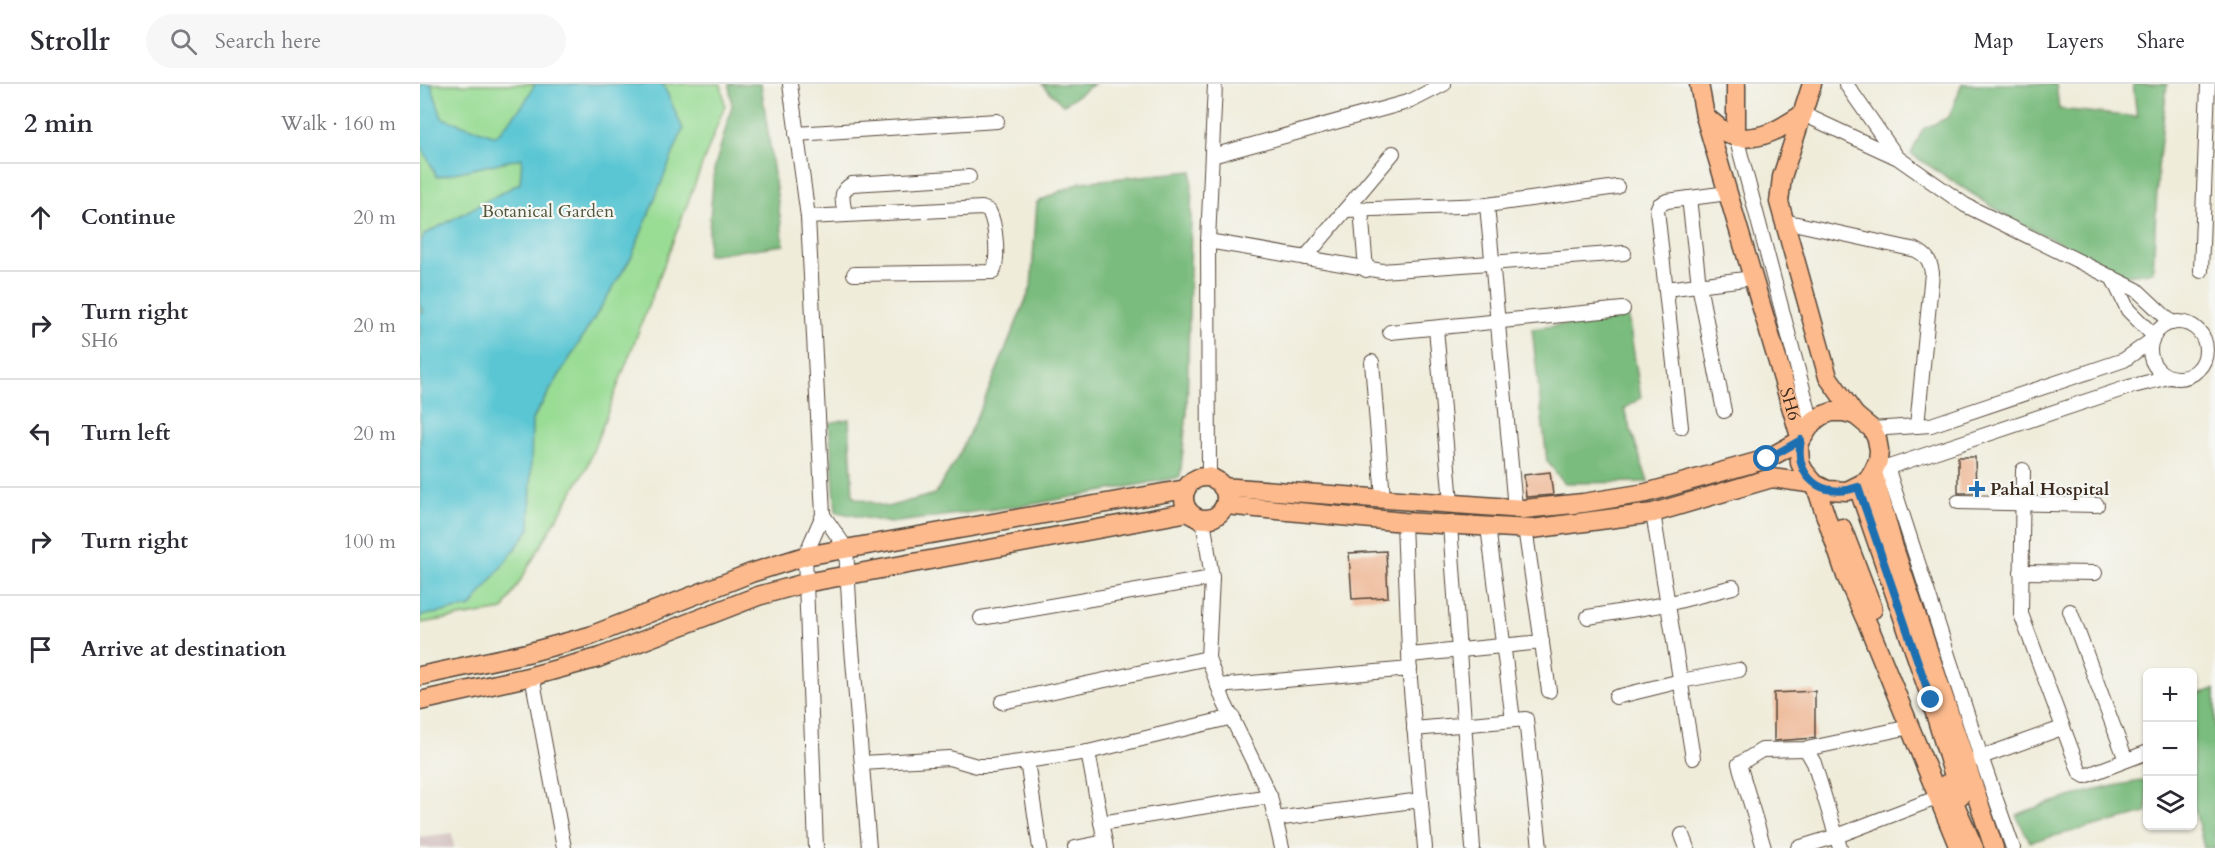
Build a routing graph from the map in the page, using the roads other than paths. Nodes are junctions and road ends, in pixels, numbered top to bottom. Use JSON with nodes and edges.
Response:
{"nodes":[{"id":1,"x":789,"y":84,"type":"edge"},
{"id":2,"x":1215,"y":84,"type":"edge"},
{"id":3,"x":1444,"y":84,"type":"edge"},
{"id":4,"x":1736,"y":84,"type":"edge"},
{"id":5,"x":1812,"y":84,"type":"edge"},
{"id":6,"x":1846,"y":84,"type":"edge"},
{"id":7,"x":2208,"y":84,"type":"edge"},
{"id":8,"x":1699,"y":85,"type":"edge"},
{"id":9,"x":1803,"y":114,"type":"junction"},
{"id":10,"x":1705,"y":116,"type":"junction"},
{"id":11,"x":997,"y":121,"type":"dead end"},
{"id":12,"x":796,"y":134,"type":"junction"},
{"id":13,"x":1736,"y":137,"type":"junction"},
{"id":14,"x":1393,"y":153,"type":"dead end"},
{"id":15,"x":1212,"y":156,"type":"junction"},
{"id":16,"x":1898,"y":158,"type":"junction"},
{"id":17,"x":969,"y":177,"type":"dead end"},
{"id":18,"x":1617,"y":187,"type":"dead end"},
{"id":19,"x":1728,"y":193,"type":"junction"},
{"id":20,"x":1689,"y":198,"type":"junction"},
{"id":21,"x":1487,"y":205,"type":"junction"},
{"id":22,"x":1361,"y":209,"type":"junction"},
{"id":23,"x":1345,"y":210,"type":"junction"},
{"id":24,"x":845,"y":215,"type":"junction"},
{"id":25,"x":808,"y":217,"type":"junction"},
{"id":26,"x":1784,"y":221,"type":"junction"},
{"id":27,"x":1208,"y":241,"type":"junction"},
{"id":28,"x":1624,"y":253,"type":"dead end"},
{"id":29,"x":1305,"y":258,"type":"junction"},
{"id":30,"x":1493,"y":264,"type":"junction"},
{"id":31,"x":1366,"y":270,"type":"junction"},
{"id":32,"x":2201,"y":271,"type":"dead end"},
{"id":33,"x":854,"y":274,"type":"dead end"},
{"id":34,"x":2112,"y":277,"type":"junction"},
{"id":35,"x":1753,"y":278,"type":"junction"},
{"id":36,"x":1699,"y":285,"type":"junction"},
{"id":37,"x":1666,"y":289,"type":"junction"},
{"id":38,"x":1623,"y":309,"type":"dead end"},
{"id":39,"x":1498,"y":322,"type":"junction"},
{"id":40,"x":2172,"y":323,"type":"junction"},
{"id":41,"x":1436,"y":328,"type":"junction"},
{"id":42,"x":1390,"y":332,"type":"dead end"},
{"id":43,"x":2153,"y":338,"type":"junction"},
{"id":44,"x":2215,"y":361,"type":"edge"},
{"id":45,"x":1372,"y":362,"type":"dead end"},
{"id":46,"x":2201,"y":366,"type":"junction"},
{"id":47,"x":2169,"y":377,"type":"junction"},
{"id":48,"x":1724,"y":411,"type":"dead end"},
{"id":49,"x":1855,"y":415,"type":"junction"},
{"id":50,"x":1812,"y":423,"type":"junction"},
{"id":51,"x":1917,"y":426,"type":"junction"},
{"id":52,"x":1682,"y":427,"type":"dead end"},
{"id":53,"x":1872,"y":429,"type":"junction"},
{"id":54,"x":1801,"y":440,"type":"junction"},
{"id":55,"x":1880,"y":470,"type":"junction"},
{"id":56,"x":2023,"y":470,"type":"dead end"},
{"id":57,"x":1821,"y":487,"type":"junction"},
{"id":58,"x":1858,"y":487,"type":"junction"},
{"id":59,"x":1186,"y":489,"type":"junction"},
{"id":60,"x":1219,"y":490,"type":"junction"},
{"id":61,"x":1383,"y":498,"type":"junction"},
{"id":62,"x":1958,"y":502,"type":"dead end"},
{"id":63,"x":1451,"y":503,"type":"junction"},
{"id":64,"x":2022,"y":505,"type":"junction"},
{"id":65,"x":2097,"y":505,"type":"dead end"},
{"id":66,"x":1515,"y":508,"type":"junction"},
{"id":67,"x":1653,"y":513,"type":"junction"},
{"id":68,"x":823,"y":515,"type":"junction"},
{"id":69,"x":1196,"y":515,"type":"junction"},
{"id":70,"x":1404,"y":522,"type":"junction"},
{"id":71,"x":1450,"y":525,"type":"junction"},
{"id":72,"x":1488,"y":526,"type":"junction"},
{"id":73,"x":1526,"y":528,"type":"junction"},
{"id":74,"x":846,"y":548,"type":"junction"},
{"id":75,"x":805,"y":556,"type":"junction"},
{"id":76,"x":2021,"y":572,"type":"junction"},
{"id":77,"x":2095,"y":573,"type":"dead end"},
{"id":78,"x":848,"y":576,"type":"junction"},
{"id":79,"x":1212,"y":578,"type":"junction"},
{"id":80,"x":805,"y":583,"type":"junction"},
{"id":81,"x":1733,"y":587,"type":"dead end"},
{"id":82,"x":1667,"y":604,"type":"junction"},
{"id":83,"x":2070,"y":611,"type":"dead end"},
{"id":84,"x":1588,"y":617,"type":"dead end"},
{"id":85,"x":981,"y":618,"type":"dead end"},
{"id":86,"x":1542,"y":642,"type":"junction"},
{"id":87,"x":1503,"y":646,"type":"junction"},
{"id":88,"x":1461,"y":651,"type":"junction"},
{"id":89,"x":1208,"y":658,"type":"junction"},
{"id":90,"x":1410,"y":662,"type":"junction"},
{"id":91,"x":1739,"y":670,"type":"dead end"},
{"id":92,"x":420,"y":676,"type":"edge"},
{"id":93,"x":532,"y":676,"type":"junction"},
{"id":94,"x":1680,"y":681,"type":"junction"},
{"id":95,"x":1218,"y":686,"type":"junction"},
{"id":96,"x":1550,"y":691,"type":"dead end"},
{"id":97,"x":1617,"y":696,"type":"dead end"},
{"id":98,"x":420,"y":701,"type":"edge"},
{"id":99,"x":1002,"y":702,"type":"dead end"},
{"id":100,"x":1233,"y":717,"type":"junction"},
{"id":101,"x":1513,"y":720,"type":"junction"},
{"id":102,"x":1464,"y":726,"type":"junction"},
{"id":103,"x":1910,"y":727,"type":"junction"},
{"id":104,"x":2062,"y":728,"type":"junction"},
{"id":105,"x":1414,"y":729,"type":"junction"},
{"id":106,"x":1806,"y":748,"type":"junction"},
{"id":107,"x":1088,"y":752,"type":"junction"},
{"id":108,"x":2143,"y":754,"type":"edge"},
{"id":109,"x":1693,"y":758,"type":"dead end"},
{"id":110,"x":1973,"y":760,"type":"junction"},
{"id":111,"x":2126,"y":760,"type":"junction"},
{"id":112,"x":1028,"y":761,"type":"junction"},
{"id":113,"x":862,"y":763,"type":"junction"},
{"id":114,"x":1270,"y":796,"type":"junction"},
{"id":115,"x":1939,"y":796,"type":"junction"},
{"id":116,"x":1421,"y":800,"type":"junction"},
{"id":117,"x":1275,"y":819,"type":"junction"},
{"id":118,"x":1101,"y":823,"type":"junction"},
{"id":119,"x":1839,"y":842,"type":"edge"},
{"id":120,"x":1105,"y":845,"type":"edge"},
{"id":121,"x":564,"y":848,"type":"edge"},
{"id":122,"x":816,"y":848,"type":"edge"},
{"id":123,"x":869,"y":848,"type":"edge"},
{"id":124,"x":1040,"y":848,"type":"edge"},
{"id":125,"x":1076,"y":848,"type":"edge"},
{"id":126,"x":1282,"y":848,"type":"edge"},
{"id":127,"x":1425,"y":848,"type":"edge"},
{"id":128,"x":1473,"y":848,"type":"edge"},
{"id":129,"x":1540,"y":848,"type":"edge"},
{"id":130,"x":1764,"y":848,"type":"edge"},
{"id":131,"x":1798,"y":848,"type":"edge"},
{"id":132,"x":1959,"y":848,"type":"edge"},
{"id":133,"x":1975,"y":848,"type":"edge"},
{"id":134,"x":1994,"y":848,"type":"edge"},
{"id":135,"x":2013,"y":848,"type":"edge"}],
"edges":[{"from":1,"to":12,"type":"street"},
{"from":2,"to":15,"type":"street"},
{"from":3,"to":15,"type":"street"},
{"from":4,"to":13,"type":"main road"},
{"from":5,"to":9,"type":"main road"},
{"from":6,"to":16,"type":"street"},
{"from":7,"to":32,"type":"street"},
{"from":8,"to":10,"type":"main road","name":"SH6"},
{"from":9,"to":13,"type":"main road"},
{"from":9,"to":16,"type":"street"},
{"from":9,"to":26,"type":"main road"},
{"from":10,"to":13,"type":"main road"},
{"from":10,"to":19,"type":"main road","name":"SH6"},
{"from":11,"to":12,"type":"street"},
{"from":12,"to":25,"type":"street"},
{"from":13,"to":50,"type":"street"},
{"from":14,"to":23,"type":"street"},
{"from":15,"to":27,"type":"street"},
{"from":16,"to":34,"type":"street"},
{"from":17,"to":24,"type":"street"},
{"from":18,"to":21,"type":"street"},
{"from":19,"to":20,"type":"street"},
{"from":19,"to":35,"type":"main road","name":"SH6"},
{"from":20,"to":36,"type":"street"},
{"from":20,"to":37,"type":"street"},
{"from":21,"to":22,"type":"street"},
{"from":21,"to":30,"type":"street"},
{"from":22,"to":23,"type":"street"},
{"from":22,"to":31,"type":"street"},
{"from":23,"to":29,"type":"street"},
{"from":24,"to":25,"type":"street"},
{"from":24,"to":33,"type":"street"},
{"from":25,"to":68,"type":"street"},
{"from":26,"to":49,"type":"main road"},
{"from":26,"to":51,"type":"street"},
{"from":27,"to":29,"type":"street"},
{"from":27,"to":60,"type":"street"},
{"from":28,"to":30,"type":"street"},
{"from":29,"to":31,"type":"street"},
{"from":30,"to":31,"type":"street"},
{"from":30,"to":39,"type":"street"},
{"from":34,"to":40,"type":"street"},
{"from":34,"to":43,"type":"street"},
{"from":35,"to":36,"type":"street"},
{"from":35,"to":54,"type":"main road","name":"SH6"},
{"from":36,"to":37,"type":"street"},
{"from":36,"to":48,"type":"street"},
{"from":37,"to":52,"type":"street"},
{"from":38,"to":39,"type":"street"},
{"from":39,"to":41,"type":"street"},
{"from":39,"to":66,"type":"street"},
{"from":40,"to":43,"type":"street"},
{"from":40,"to":46,"type":"street"},
{"from":41,"to":42,"type":"street"},
{"from":41,"to":63,"type":"street"},
{"from":43,"to":47,"type":"street"},
{"from":43,"to":51,"type":"street"},
{"from":44,"to":46,"type":"street"},
{"from":45,"to":61,"type":"street"},
{"from":46,"to":47,"type":"street"},
{"from":47,"to":55,"type":"street"},
{"from":49,"to":50,"type":"main road"},
{"from":49,"to":53,"type":"main road"},
{"from":50,"to":54,"type":"main road"},
{"from":51,"to":53,"type":"street"},
{"from":53,"to":55,"type":"main road"},
{"from":54,"to":57,"type":"main road","name":"SH6"},
{"from":54,"to":66,"type":"main road"},
{"from":55,"to":58,"type":"main road"},
{"from":55,"to":110,"type":"street"},
{"from":55,"to":110,"type":"main road"},
{"from":56,"to":64,"type":"street"},
{"from":57,"to":58,"type":"main road"},
{"from":57,"to":67,"type":"main road"},
{"from":57,"to":103,"type":"main road","name":"SH6"},
{"from":57,"to":133,"type":"main road"},
{"from":58,"to":133,"type":"main road"},
{"from":59,"to":60,"type":"main road"},
{"from":59,"to":69,"type":"main road"},
{"from":59,"to":74,"type":"main road"},
{"from":60,"to":61,"type":"main road"},
{"from":60,"to":69,"type":"main road"},
{"from":60,"to":70,"type":"main road"},
{"from":61,"to":63,"type":"main road"},
{"from":62,"to":64,"type":"street"},
{"from":63,"to":66,"type":"main road"},
{"from":64,"to":65,"type":"street"},
{"from":64,"to":76,"type":"street"},
{"from":67,"to":73,"type":"main road"},
{"from":67,"to":82,"type":"street"},
{"from":68,"to":74,"type":"street"},
{"from":68,"to":75,"type":"street"},
{"from":69,"to":78,"type":"main road"},
{"from":69,"to":79,"type":"street"},
{"from":70,"to":71,"type":"main road"},
{"from":70,"to":90,"type":"street"},
{"from":71,"to":72,"type":"main road"},
{"from":71,"to":88,"type":"street"},
{"from":72,"to":73,"type":"main road"},
{"from":72,"to":87,"type":"street"},
{"from":73,"to":86,"type":"street"},
{"from":74,"to":75,"type":"main road"},
{"from":74,"to":78,"type":"street"},
{"from":75,"to":80,"type":"street"},
{"from":75,"to":92,"type":"main road"},
{"from":76,"to":77,"type":"street"},
{"from":76,"to":104,"type":"street"},
{"from":78,"to":80,"type":"main road"},
{"from":78,"to":113,"type":"street"},
{"from":79,"to":85,"type":"street"},
{"from":79,"to":89,"type":"street"},
{"from":80,"to":93,"type":"main road"},
{"from":80,"to":122,"type":"street"},
{"from":81,"to":82,"type":"street"},
{"from":82,"to":84,"type":"street"},
{"from":82,"to":94,"type":"street"},
{"from":83,"to":111,"type":"street"},
{"from":86,"to":87,"type":"street"},
{"from":86,"to":96,"type":"street"},
{"from":87,"to":88,"type":"street"},
{"from":87,"to":101,"type":"street"},
{"from":88,"to":90,"type":"street"},
{"from":88,"to":102,"type":"street"},
{"from":89,"to":95,"type":"street"},
{"from":89,"to":99,"type":"street"},
{"from":90,"to":95,"type":"street"},
{"from":90,"to":105,"type":"street"},
{"from":91,"to":94,"type":"street"},
{"from":93,"to":98,"type":"main road"},
{"from":93,"to":121,"type":"street"},
{"from":94,"to":97,"type":"street"},
{"from":94,"to":109,"type":"street"},
{"from":95,"to":100,"type":"street"},
{"from":100,"to":107,"type":"street"},
{"from":100,"to":114,"type":"street"},
{"from":101,"to":102,"type":"street"},
{"from":101,"to":129,"type":"street"},
{"from":102,"to":105,"type":"street"},
{"from":102,"to":128,"type":"street"},
{"from":103,"to":106,"type":"street"},
{"from":103,"to":115,"type":"main road","name":"SH6"},
{"from":104,"to":110,"type":"street"},
{"from":104,"to":111,"type":"street"},
{"from":105,"to":116,"type":"street"},
{"from":106,"to":119,"type":"street"},
{"from":106,"to":130,"type":"street"},
{"from":107,"to":112,"type":"street"},
{"from":107,"to":118,"type":"street"},
{"from":108,"to":111,"type":"street"},
{"from":110,"to":134,"type":"main road"},
{"from":110,"to":135,"type":"street"},
{"from":112,"to":113,"type":"street"},
{"from":112,"to":124,"type":"street"},
{"from":113,"to":123,"type":"street"},
{"from":114,"to":117,"type":"street"},
{"from":114,"to":118,"type":"street"},
{"from":115,"to":119,"type":"street"},
{"from":115,"to":132,"type":"main road","name":"SH6"},
{"from":116,"to":117,"type":"street"},
{"from":116,"to":127,"type":"street"},
{"from":117,"to":126,"type":"street"},
{"from":118,"to":120,"type":"street"},
{"from":119,"to":131,"type":"street"},
{"from":120,"to":125,"type":"street"}]}
